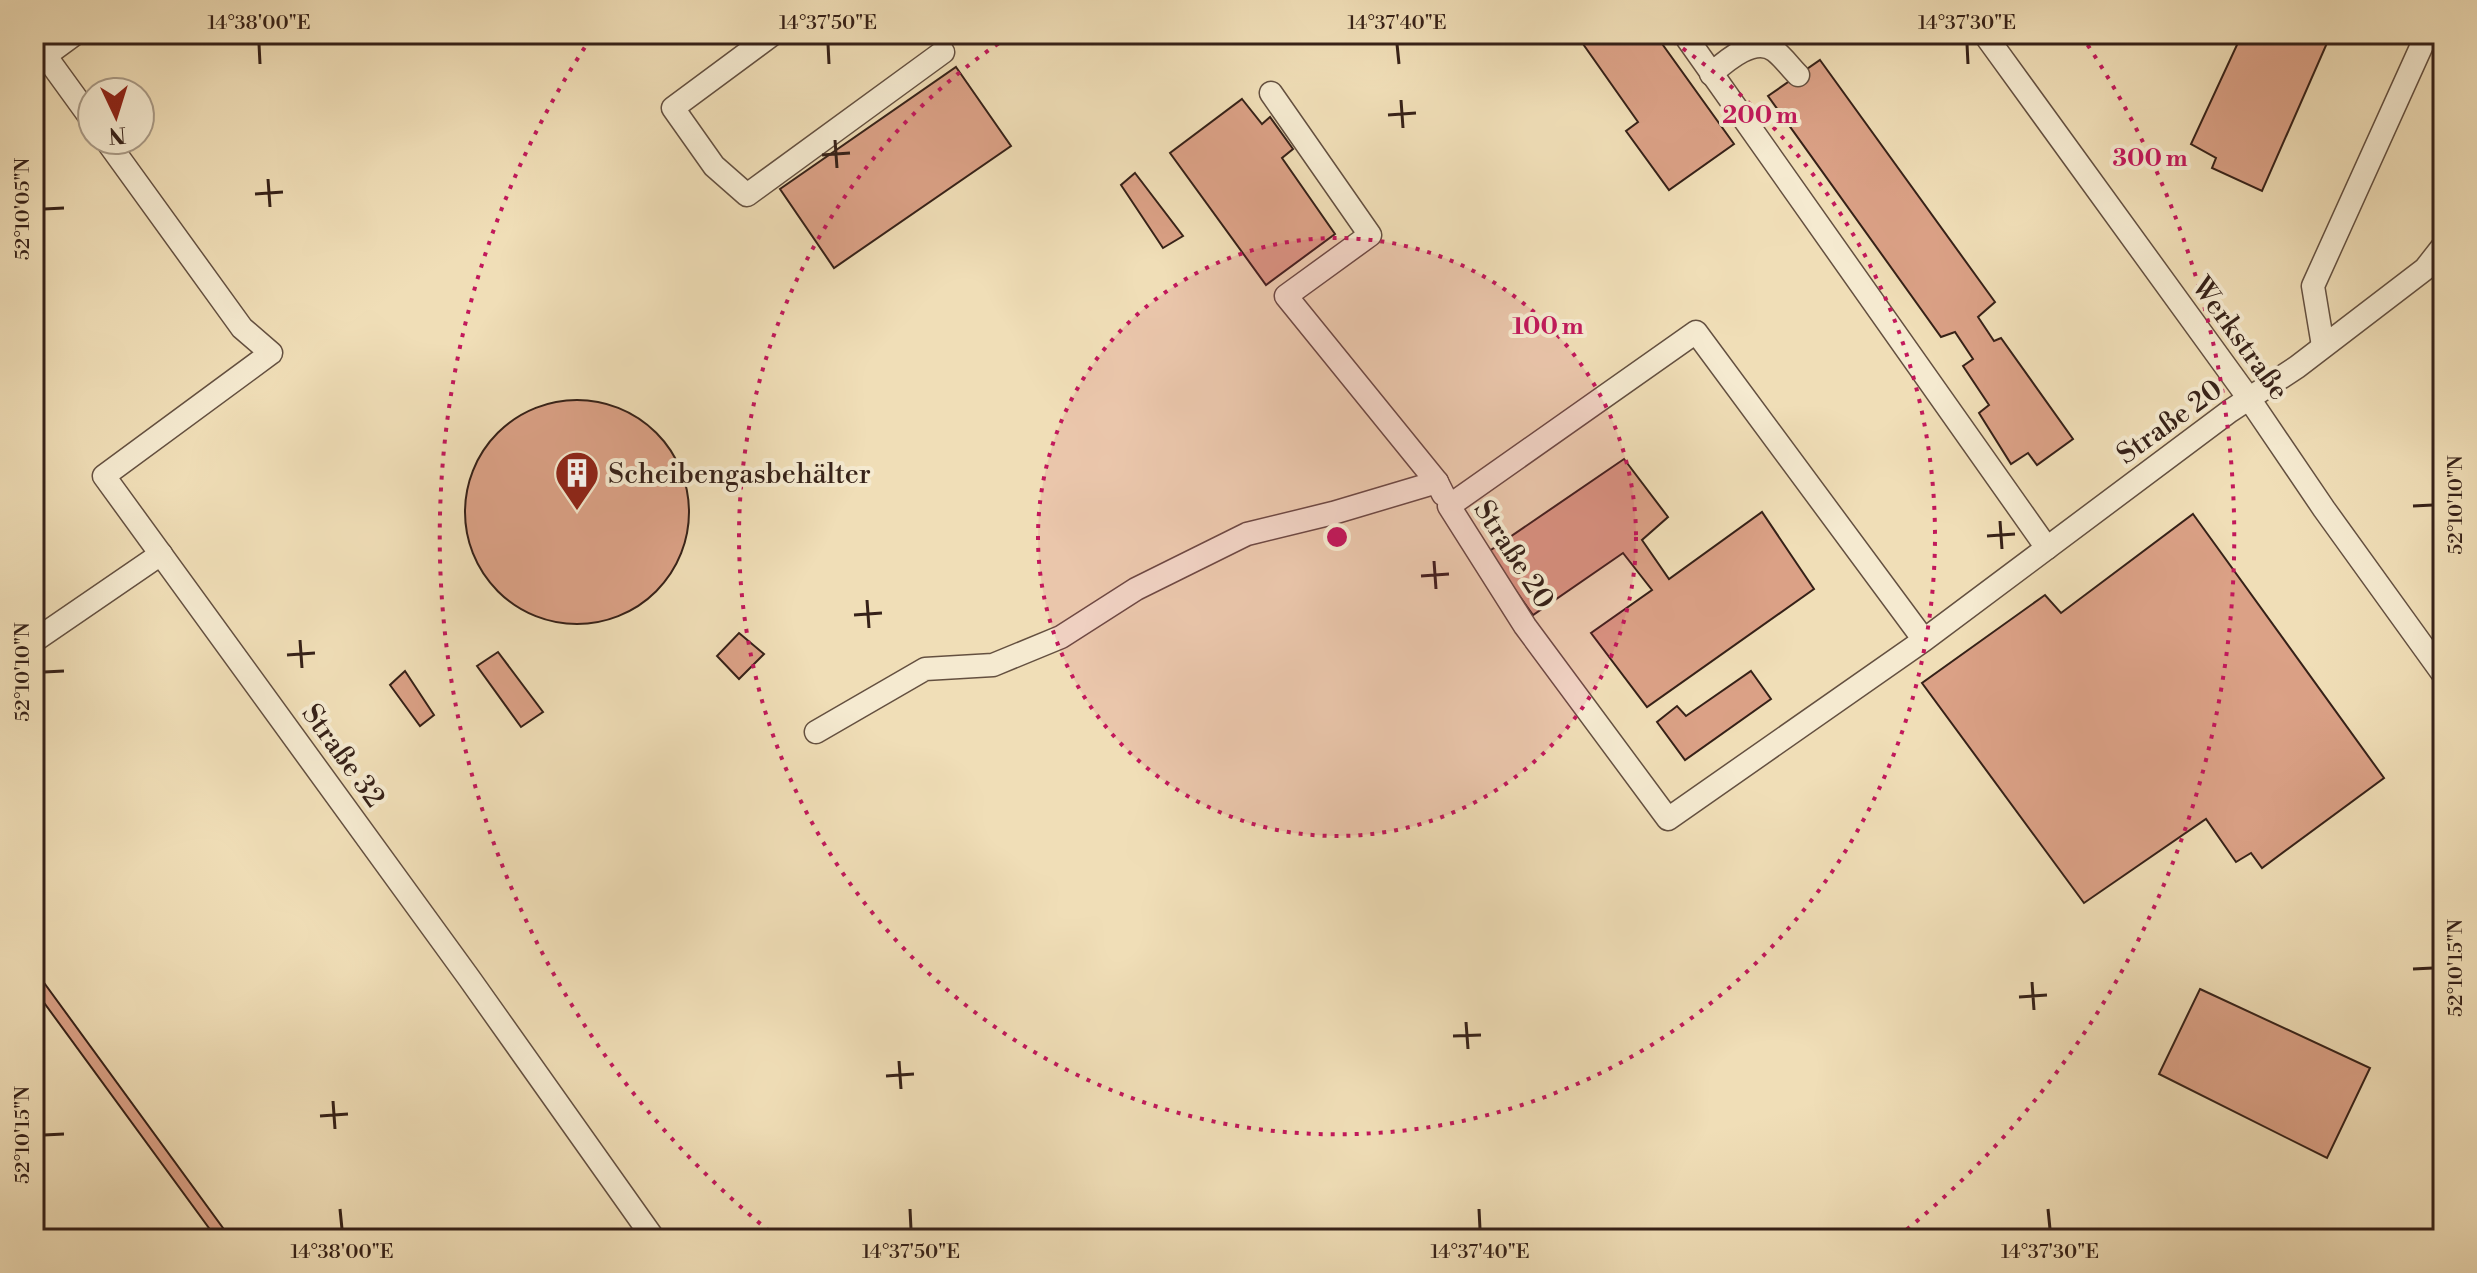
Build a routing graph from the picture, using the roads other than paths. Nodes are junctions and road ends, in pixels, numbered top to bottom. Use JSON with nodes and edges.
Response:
{"nodes":[{"id":1,"x":75,"y":34,"type":"edge"},
{"id":2,"x":773,"y":34,"type":"edge"},
{"id":3,"x":1684,"y":34,"type":"edge"},
{"id":4,"x":2427,"y":34,"type":"edge"},
{"id":5,"x":1982,"y":36,"type":"edge"},
{"id":6,"x":40,"y":48,"type":"edge"},
{"id":7,"x":943,"y":52,"type":"dead end"},
{"id":8,"x":1711,"y":74,"type":"junction"},
{"id":9,"x":1798,"y":75,"type":"dead end"},
{"id":10,"x":1271,"y":93,"type":"dead end"},
{"id":11,"x":76,"y":98,"type":"edge"},
{"id":12,"x":118,"y":156,"type":"edge"},
{"id":13,"x":2443,"y":246,"type":"edge"},
{"id":14,"x":2323,"y":346,"type":"junction"},
{"id":15,"x":2250,"y":400,"type":"junction"},
{"id":16,"x":1437,"y":482,"type":"junction"},
{"id":17,"x":1449,"y":506,"type":"junction"},
{"id":18,"x":2047,"y":548,"type":"junction"},
{"id":19,"x":161,"y":554,"type":"junction"},
{"id":20,"x":1924,"y":640,"type":"junction"},
{"id":21,"x":34,"y":641,"type":"edge"},
{"id":22,"x":2443,"y":674,"type":"edge"},
{"id":23,"x":816,"y":732,"type":"dead end"},
{"id":24,"x":654,"y":1239,"type":"edge"}],
"edges":[{"from":1,"to":6,"type":"street"},
{"from":2,"to":7,"type":"street"},
{"from":3,"to":8,"type":"street"},
{"from":4,"to":14,"type":"street"},
{"from":5,"to":15,"type":"street","name":"Werkstraße"},
{"from":6,"to":11,"type":"street"},
{"from":8,"to":9,"type":"street"},
{"from":8,"to":18,"type":"street"},
{"from":10,"to":16,"type":"street"},
{"from":12,"to":19,"type":"street","name":"Straße 32"},
{"from":13,"to":14,"type":"street","name":"Straße 20"},
{"from":14,"to":15,"type":"street","name":"Straße 20"},
{"from":15,"to":18,"type":"street","name":"Straße 20"},
{"from":15,"to":22,"type":"street","name":"Werkstraße"},
{"from":16,"to":17,"type":"street"},
{"from":16,"to":23,"type":"street"},
{"from":17,"to":20,"type":"street","name":"Straße 20"},
{"from":17,"to":20,"type":"street","name":"Straße 20"},
{"from":18,"to":20,"type":"street","name":"Straße 20"},
{"from":19,"to":21,"type":"street"},
{"from":19,"to":24,"type":"street","name":"Straße 32"}]}
